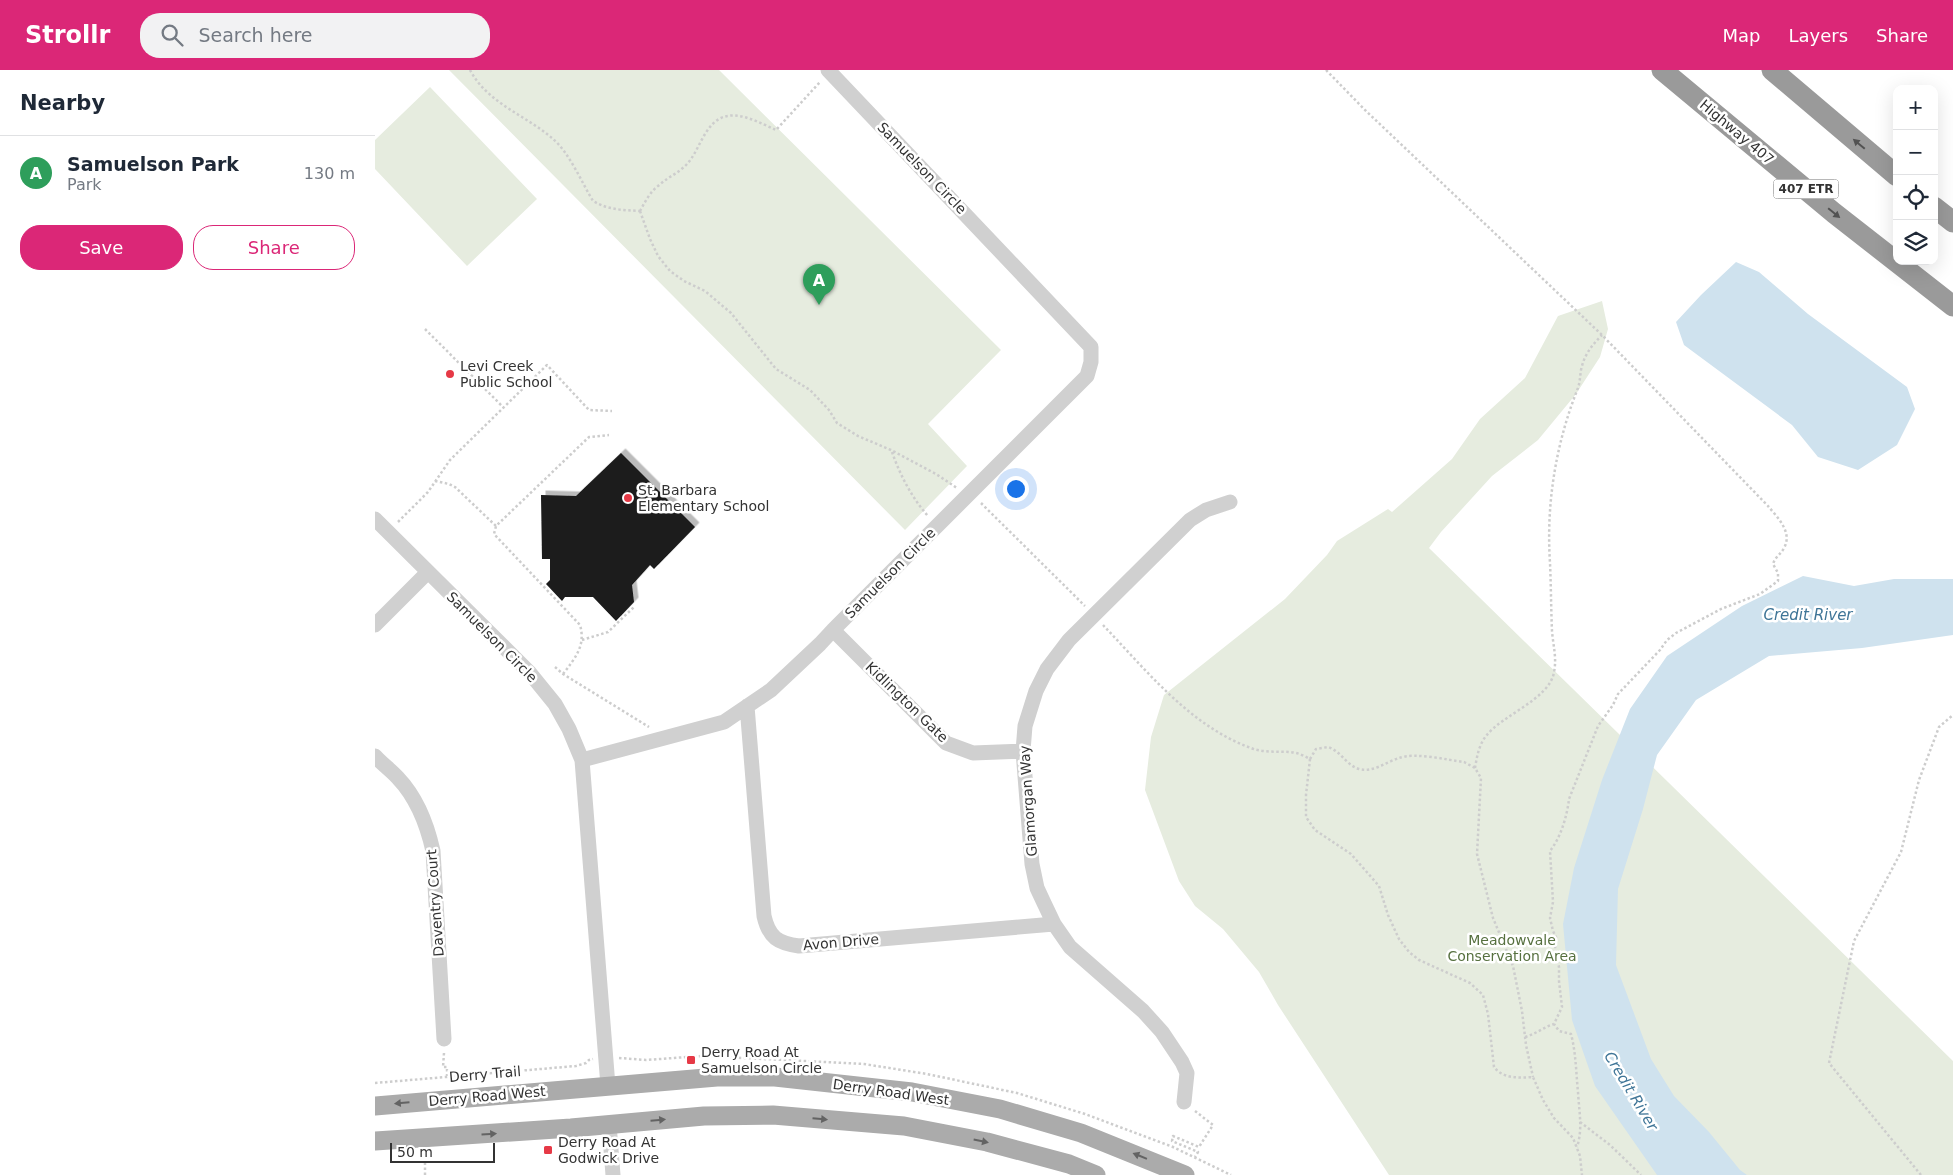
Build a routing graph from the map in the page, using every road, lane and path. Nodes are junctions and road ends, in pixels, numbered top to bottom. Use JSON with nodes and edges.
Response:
{"nodes":[{"id":1,"x":470,"y":70,"type":"edge"},
{"id":2,"x":1326,"y":70,"type":"edge"},
{"id":3,"x":1662,"y":70,"type":"edge"},
{"id":4,"x":1772,"y":70,"type":"edge"},
{"id":5,"x":828,"y":71,"type":"edge"},
{"id":6,"x":1896,"y":175,"type":"edge"},
{"id":7,"x":1938,"y":210,"type":"edge"},
{"id":8,"x":640,"y":211,"type":"junction"},
{"id":9,"x":1953,"y":222,"type":"edge"},
{"id":10,"x":1953,"y":306,"type":"edge"},
{"id":11,"x":425,"y":329,"type":"dead end"},
{"id":12,"x":1603,"y":335,"type":"junction"},
{"id":13,"x":504,"y":408,"type":"junction"},
{"id":14,"x":612,"y":411,"type":"dead end"},
{"id":15,"x":609,"y":435,"type":"dead end"},
{"id":16,"x":891,"y":450,"type":"junction"},
{"id":17,"x":435,"y":482,"type":"junction"},
{"id":18,"x":961,"y":491,"type":"dead end"},
{"id":19,"x":977,"y":499,"type":"dead end"},
{"id":20,"x":1230,"y":502,"type":"dead end"},
{"id":21,"x":375,"y":519,"type":"edge"},
{"id":22,"x":496,"y":526,"type":"junction"},
{"id":23,"x":937,"y":527,"type":"junction"},
{"id":24,"x":388,"y":532,"type":"junction"},
{"id":25,"x":428,"y":572,"type":"junction"},
{"id":26,"x":634,"y":608,"type":"dead end"},
{"id":27,"x":1087,"y":609,"type":"dead end"},
{"id":28,"x":1099,"y":621,"type":"dead end"},
{"id":29,"x":375,"y":625,"type":"edge"},
{"id":30,"x":833,"y":630,"type":"junction"},
{"id":31,"x":582,"y":640,"type":"junction"},
{"id":32,"x":555,"y":667,"type":"dead end"},
{"id":33,"x":563,"y":674,"type":"junction"},
{"id":34,"x":747,"y":706,"type":"junction"},
{"id":35,"x":1953,"y":715,"type":"edge"},
{"id":36,"x":664,"y":738,"type":"junction"},
{"id":37,"x":1023,"y":751,"type":"junction"},
{"id":38,"x":375,"y":756,"type":"edge"},
{"id":39,"x":1310,"y":759,"type":"junction"},
{"id":40,"x":582,"y":760,"type":"junction"},
{"id":41,"x":1475,"y":768,"type":"junction"},
{"id":42,"x":1054,"y":924,"type":"junction"},
{"id":43,"x":1554,"y":1024,"type":"junction"},
{"id":44,"x":1525,"y":1037,"type":"junction"},
{"id":45,"x":444,"y":1038,"type":"joint"},
{"id":46,"x":593,"y":1059,"type":"dead end"},
{"id":47,"x":447,"y":1077,"type":"junction"},
{"id":48,"x":1533,"y":1077,"type":"junction"},
{"id":49,"x":375,"y":1083,"type":"edge"},
{"id":50,"x":608,"y":1086,"type":"junction"},
{"id":51,"x":1184,"y":1102,"type":"joint"},
{"id":52,"x":375,"y":1106,"type":"edge"},
{"id":53,"x":1581,"y":1122,"type":"junction"},
{"id":54,"x":609,"y":1124,"type":"junction"},
{"id":55,"x":375,"y":1141,"type":"edge"},
{"id":56,"x":1577,"y":1147,"type":"junction"},
{"id":57,"x":1195,"y":1157,"type":"dead end"},
{"id":58,"x":425,"y":1160,"type":"dead end"},
{"id":59,"x":425,"y":1175,"type":"edge"},
{"id":60,"x":613,"y":1175,"type":"edge"},
{"id":61,"x":1096,"y":1175,"type":"edge"},
{"id":62,"x":1185,"y":1175,"type":"edge"},
{"id":63,"x":1582,"y":1175,"type":"edge"},
{"id":64,"x":1641,"y":1175,"type":"edge"},
{"id":65,"x":1921,"y":1175,"type":"edge"}],
"edges":[{"from":1,"to":8,"type":"path"},
{"from":2,"to":12,"type":"path"},
{"from":3,"to":10,"type":"highway","name":"Highway 407","number":"407 ETR","one_way":true},
{"from":6,"to":4,"type":"highway","one_way":true},
{"from":5,"to":8,"type":"path"},
{"from":5,"to":23,"type":"street","name":"Samuelson Circle"},
{"from":7,"to":9,"type":"highway"},
{"from":8,"to":16,"type":"path"},
{"from":11,"to":13,"type":"path"},
{"from":12,"to":41,"type":"path"},
{"from":12,"to":43,"type":"path"},
{"from":13,"to":14,"type":"path"},
{"from":13,"to":17,"type":"path"},
{"from":15,"to":22,"type":"path"},
{"from":16,"to":18,"type":"path"},
{"from":16,"to":23,"type":"path"},
{"from":17,"to":22,"type":"path"},
{"from":17,"to":24,"type":"path"},
{"from":19,"to":27,"type":"path"},
{"from":20,"to":37,"type":"street","name":"Glamorgan Way"},
{"from":21,"to":24,"type":"street","name":"Samuelson Circle"},
{"from":22,"to":31,"type":"path"},
{"from":23,"to":30,"type":"street","name":"Samuelson Circle"},
{"from":24,"to":25,"type":"street","name":"Samuelson Circle"},
{"from":25,"to":29,"type":"street"},
{"from":25,"to":40,"type":"street","name":"Samuelson Circle"},
{"from":26,"to":31,"type":"path"},
{"from":28,"to":39,"type":"path"},
{"from":30,"to":34,"type":"street","name":"Samuelson Circle"},
{"from":30,"to":37,"type":"street","name":"Kidlington Gate"},
{"from":31,"to":33,"type":"path"},
{"from":32,"to":33,"type":"path"},
{"from":33,"to":36,"type":"path"},
{"from":34,"to":36,"type":"street","name":"Samuelson Circle"},
{"from":34,"to":42,"type":"street","name":"Avon Drive"},
{"from":35,"to":65,"type":"path"},
{"from":36,"to":40,"type":"street","name":"Samuelson Circle"},
{"from":37,"to":42,"type":"street","name":"Glamorgan Way"},
{"from":38,"to":45,"type":"street","name":"Daventry Court"},
{"from":39,"to":41,"type":"path"},
{"from":39,"to":48,"type":"path"},
{"from":40,"to":50,"type":"street"},
{"from":41,"to":44,"type":"path"},
{"from":42,"to":51,"type":"street","name":"Glamorgan Way"},
{"from":43,"to":44,"type":"path"},
{"from":43,"to":53,"type":"path"},
{"from":44,"to":48,"type":"path"},
{"from":45,"to":47,"type":"path"},
{"from":46,"to":47,"type":"path","name":"Derry Trail"},
{"from":47,"to":49,"type":"path","name":"Derry Trail"},
{"from":48,"to":56,"type":"path"},
{"from":50,"to":52,"type":"main road","name":"Derry Road West","one_way":true},
{"from":62,"to":50,"type":"main road","name":"Derry Road West","one_way":true},
{"from":51,"to":57,"type":"path"},
{"from":53,"to":56,"type":"path"},
{"from":53,"to":64,"type":"path"},
{"from":55,"to":54,"type":"main road","one_way":true},
{"from":54,"to":60,"type":"street"},
{"from":54,"to":61,"type":"main road","one_way":true},
{"from":56,"to":63,"type":"path"},
{"from":58,"to":59,"type":"path"}]}
